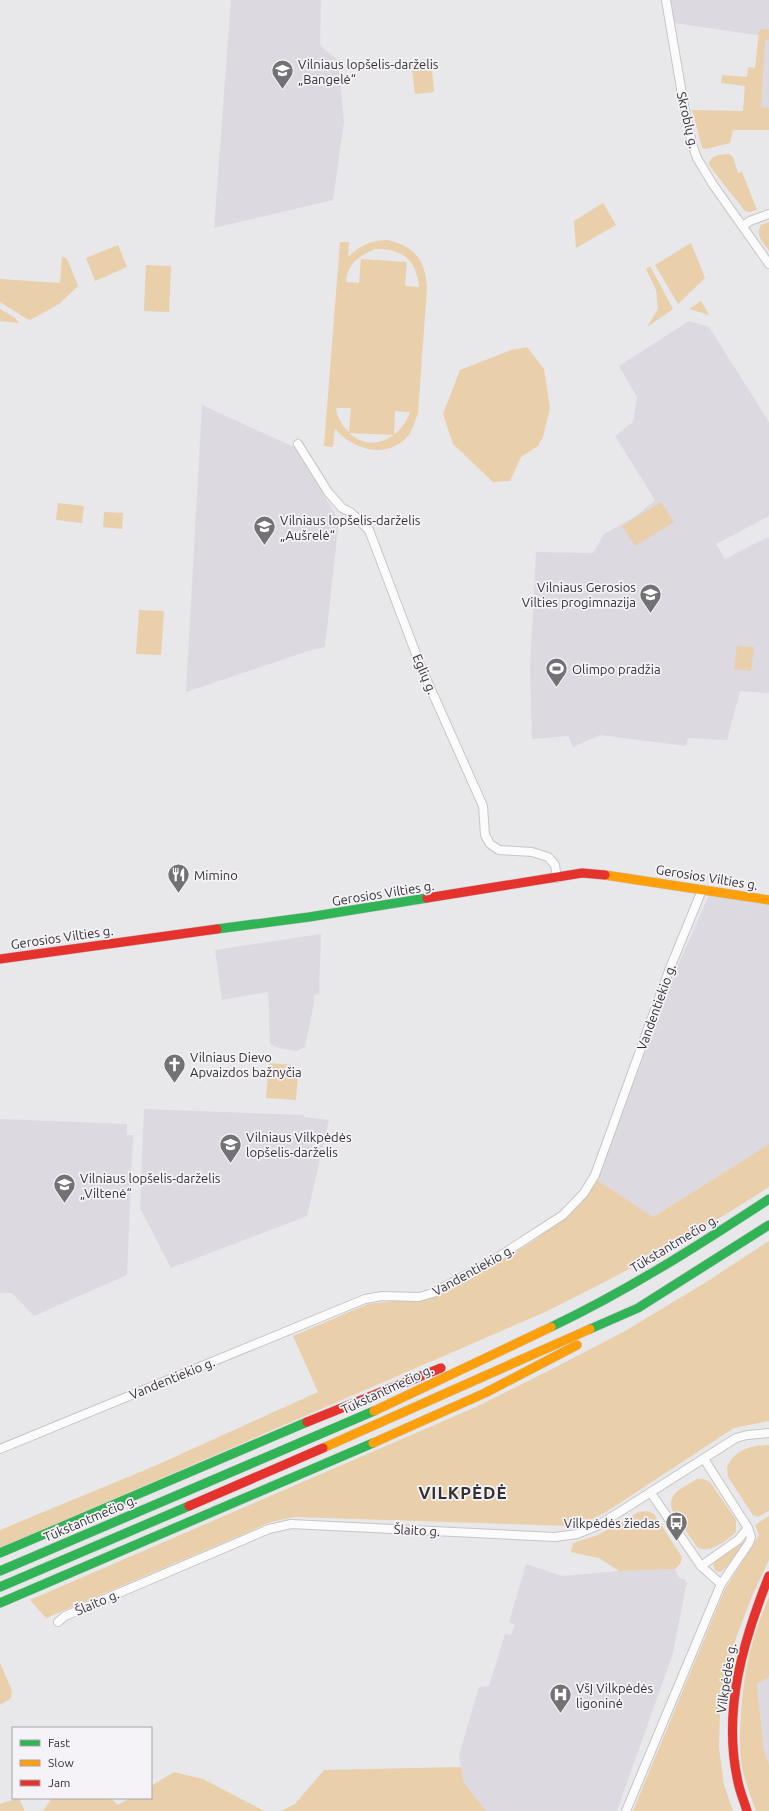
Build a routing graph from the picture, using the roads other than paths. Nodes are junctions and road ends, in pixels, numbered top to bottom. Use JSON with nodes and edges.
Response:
{"nodes":[{"id":1,"x":666,"y":0,"type":"edge"},
{"id":2,"x":769,"y":214,"type":"edge"},
{"id":3,"x":743,"y":226,"type":"junction"},
{"id":4,"x":769,"y":264,"type":"edge"},
{"id":5,"x":298,"y":444,"type":"dead end"},
{"id":6,"x":557,"y":878,"type":"junction"},
{"id":7,"x":702,"y":890,"type":"junction"},
{"id":8,"x":769,"y":900,"type":"edge"},
{"id":9,"x":0,"y":959,"type":"edge"},
{"id":10,"x":769,"y":1199,"type":"edge"},
{"id":11,"x":769,"y":1225,"type":"edge"},
{"id":12,"x":638,"y":1308,"type":"junction"},
{"id":13,"x":492,"y":1354,"type":"junction"},
{"id":14,"x":769,"y":1433,"type":"edge"},
{"id":15,"x":0,"y":1450,"type":"edge"},
{"id":16,"x":704,"y":1459,"type":"junction"},
{"id":17,"x":651,"y":1493,"type":"junction"},
{"id":18,"x":748,"y":1528,"type":"junction"},
{"id":19,"x":0,"y":1553,"type":"edge"},
{"id":20,"x":701,"y":1566,"type":"junction"},
{"id":21,"x":0,"y":1571,"type":"edge"},
{"id":22,"x":769,"y":1576,"type":"edge"},
{"id":23,"x":721,"y":1584,"type":"junction"},
{"id":24,"x":0,"y":1587,"type":"edge"},
{"id":25,"x":0,"y":1603,"type":"edge"},
{"id":26,"x":58,"y":1622,"type":"dead end"},
{"id":27,"x":626,"y":1811,"type":"edge"},
{"id":28,"x":747,"y":1811,"type":"edge"}],
"edges":[{"from":1,"to":3,"type":"street","name":"Skroblų g."},
{"from":2,"to":3,"type":"street"},
{"from":3,"to":4,"type":"street","name":"Skroblų g."},
{"from":5,"to":6,"type":"street","name":"Eglių g."},
{"from":6,"to":7,"type":"main road","name":"Gerosios Vilties g."},
{"from":6,"to":9,"type":"main road","name":"Gerosios Vilties g."},
{"from":7,"to":8,"type":"main road","name":"Gerosios Vilties g."},
{"from":7,"to":15,"type":"street","name":"Vandentiekio g."},
{"from":10,"to":13,"type":"main road","name":"Tūkstantmečio g."},
{"from":11,"to":12,"type":"main road"},
{"from":12,"to":24,"type":"main road"},
{"from":12,"to":25,"type":"main road"},
{"from":13,"to":19,"type":"main road"},
{"from":13,"to":21,"type":"main road","name":"Tūkstantmečio g."},
{"from":14,"to":16,"type":"street","name":"Šlaito g."},
{"from":16,"to":17,"type":"street","name":"Šlaito g."},
{"from":16,"to":18,"type":"street"},
{"from":17,"to":20,"type":"street"},
{"from":17,"to":26,"type":"street","name":"Šlaito g."},
{"from":18,"to":20,"type":"street"},
{"from":18,"to":23,"type":"street"},
{"from":20,"to":23,"type":"street"},
{"from":22,"to":28,"type":"main road","name":"Vilkpėdės g."},
{"from":23,"to":27,"type":"street"}]}
